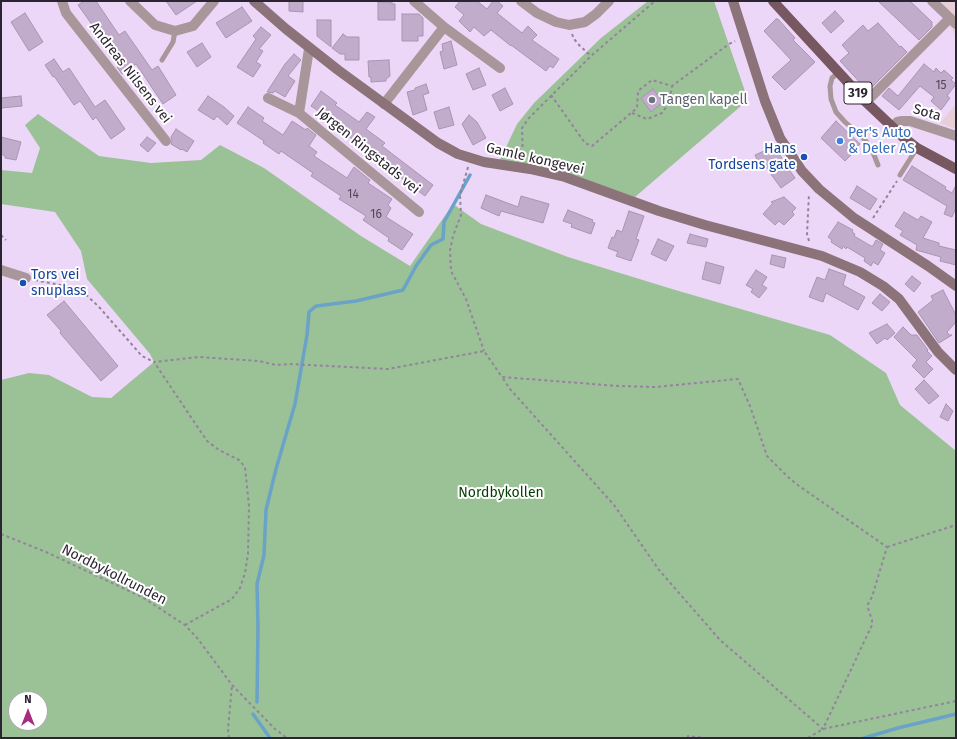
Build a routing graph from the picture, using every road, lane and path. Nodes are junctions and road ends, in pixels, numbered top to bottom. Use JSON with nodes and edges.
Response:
{"nodes":[{"id":1,"x":62,"y":1,"type":"edge"},
{"id":2,"x":130,"y":1,"type":"edge"},
{"id":3,"x":214,"y":1,"type":"edge"},
{"id":4,"x":254,"y":1,"type":"edge"},
{"id":5,"x":414,"y":1,"type":"edge"},
{"id":6,"x":521,"y":1,"type":"edge"},
{"id":7,"x":609,"y":1,"type":"edge"},
{"id":8,"x":655,"y":1,"type":"edge"},
{"id":9,"x":733,"y":1,"type":"edge"},
{"id":10,"x":773,"y":1,"type":"edge"},
{"id":11,"x":932,"y":1,"type":"edge"},
{"id":12,"x":953,"y":21,"type":"edge"},
{"id":13,"x":569,"y":25,"type":"junction"},
{"id":14,"x":444,"y":27,"type":"junction"},
{"id":15,"x":175,"y":31,"type":"junction"},
{"id":16,"x":744,"y":37,"type":"junction"},
{"id":17,"x":309,"y":48,"type":"junction"},
{"id":18,"x":591,"y":56,"type":"junction"},
{"id":19,"x":162,"y":60,"type":"dead end"},
{"id":20,"x":500,"y":68,"type":"dead end"},
{"id":21,"x":839,"y":72,"type":"junction"},
{"id":22,"x":672,"y":86,"type":"junction"},
{"id":23,"x":551,"y":95,"type":"junction"},
{"id":24,"x":268,"y":98,"type":"dead end"},
{"id":25,"x":866,"y":102,"type":"junction"},
{"id":26,"x":384,"y":104,"type":"junction"},
{"id":27,"x":299,"y":113,"type":"junction"},
{"id":28,"x":632,"y":113,"type":"junction"},
{"id":29,"x":893,"y":127,"type":"junction"},
{"id":30,"x":956,"y":136,"type":"edge"},
{"id":31,"x":166,"y":141,"type":"dead end"},
{"id":32,"x":917,"y":148,"type":"junction"},
{"id":33,"x":470,"y":158,"type":"junction"},
{"id":34,"x":878,"y":166,"type":"dead end"},
{"id":35,"x":521,"y":167,"type":"junction"},
{"id":36,"x":956,"y":169,"type":"edge"},
{"id":37,"x":900,"y":175,"type":"joint"},
{"id":38,"x":810,"y":181,"type":"junction"},
{"id":39,"x":419,"y":212,"type":"dead end"},
{"id":40,"x":873,"y":218,"type":"dead end"},
{"id":41,"x":1,"y":235,"type":"edge"},
{"id":42,"x":6,"y":240,"type":"dead end"},
{"id":43,"x":810,"y":242,"type":"dead end"},
{"id":44,"x":1,"y":270,"type":"edge"},
{"id":45,"x":26,"y":278,"type":"joint"},
{"id":46,"x":956,"y":286,"type":"edge"},
{"id":47,"x":484,"y":351,"type":"junction"},
{"id":48,"x":154,"y":362,"type":"junction"},
{"id":49,"x":956,"y":370,"type":"edge"},
{"id":50,"x":502,"y":377,"type":"junction"},
{"id":51,"x":956,"y":525,"type":"edge"},
{"id":52,"x":1,"y":534,"type":"edge"},
{"id":53,"x":887,"y":547,"type":"junction"},
{"id":54,"x":185,"y":625,"type":"junction"},
{"id":55,"x":232,"y":685,"type":"junction"},
{"id":56,"x":956,"y":701,"type":"edge"},
{"id":57,"x":823,"y":729,"type":"junction"},
{"id":58,"x":229,"y":738,"type":"edge"},
{"id":59,"x":287,"y":738,"type":"edge"},
{"id":60,"x":688,"y":738,"type":"edge"},
{"id":61,"x":704,"y":738,"type":"edge"},
{"id":62,"x":808,"y":738,"type":"edge"}],
"edges":[{"from":1,"to":31,"type":"street","name":"Andreas Nilsens vei"},
{"from":2,"to":15,"type":"street"},
{"from":3,"to":15,"type":"street"},
{"from":4,"to":17,"type":"main road","name":"Gamle kongevei"},
{"from":5,"to":14,"type":"street"},
{"from":6,"to":13,"type":"street"},
{"from":7,"to":13,"type":"street"},
{"from":8,"to":18,"type":"path"},
{"from":9,"to":16,"type":"main road"},
{"from":10,"to":21,"type":"main road","number":"319"},
{"from":11,"to":12,"type":"street"},
{"from":12,"to":25,"type":"street"},
{"from":13,"to":18,"type":"path"},
{"from":14,"to":20,"type":"street"},
{"from":14,"to":26,"type":"street"},
{"from":15,"to":19,"type":"lane"},
{"from":16,"to":22,"type":"path"},
{"from":16,"to":38,"type":"main road"},
{"from":17,"to":26,"type":"main road","name":"Gamle kongevei"},
{"from":17,"to":27,"type":"street","name":"Jørgen Ringstads vei"},
{"from":18,"to":23,"type":"path"},
{"from":21,"to":25,"type":"main road","number":"319"},
{"from":21,"to":34,"type":"lane"},
{"from":22,"to":28,"type":"path"},
{"from":22,"to":28,"type":"path"},
{"from":23,"to":28,"type":"path"},
{"from":23,"to":35,"type":"path"},
{"from":24,"to":27,"type":"street","name":"Jørgen Ringstads vei"},
{"from":25,"to":29,"type":"main road","number":"319"},
{"from":26,"to":33,"type":"main road","name":"Gamle kongevei"},
{"from":27,"to":39,"type":"street","name":"Jørgen Ringstads vei"},
{"from":29,"to":30,"type":"street","name":"Sota"},
{"from":29,"to":32,"type":"main road","number":"319"},
{"from":32,"to":36,"type":"main road","number":"319"},
{"from":32,"to":37,"type":"lane"},
{"from":33,"to":35,"type":"main road","name":"Gamle kongevei"},
{"from":33,"to":47,"type":"path"},
{"from":35,"to":49,"type":"main road","name":"Gamle kongevei"},
{"from":37,"to":40,"type":"path"},
{"from":38,"to":43,"type":"path"},
{"from":38,"to":46,"type":"main road"},
{"from":41,"to":42,"type":"path"},
{"from":44,"to":45,"type":"street"},
{"from":45,"to":48,"type":"path"},
{"from":47,"to":48,"type":"path"},
{"from":47,"to":50,"type":"path"},
{"from":48,"to":54,"type":"path"},
{"from":50,"to":53,"type":"path"},
{"from":50,"to":57,"type":"path"},
{"from":51,"to":53,"type":"path"},
{"from":52,"to":54,"type":"path","name":"Nordbykollrunden"},
{"from":53,"to":57,"type":"path"},
{"from":54,"to":55,"type":"path","name":"Nordbykollrunden"},
{"from":55,"to":58,"type":"path"},
{"from":55,"to":59,"type":"path","name":"Nordbykollrunden"},
{"from":56,"to":57,"type":"path"},
{"from":57,"to":62,"type":"path"},
{"from":60,"to":61,"type":"path"}]}
